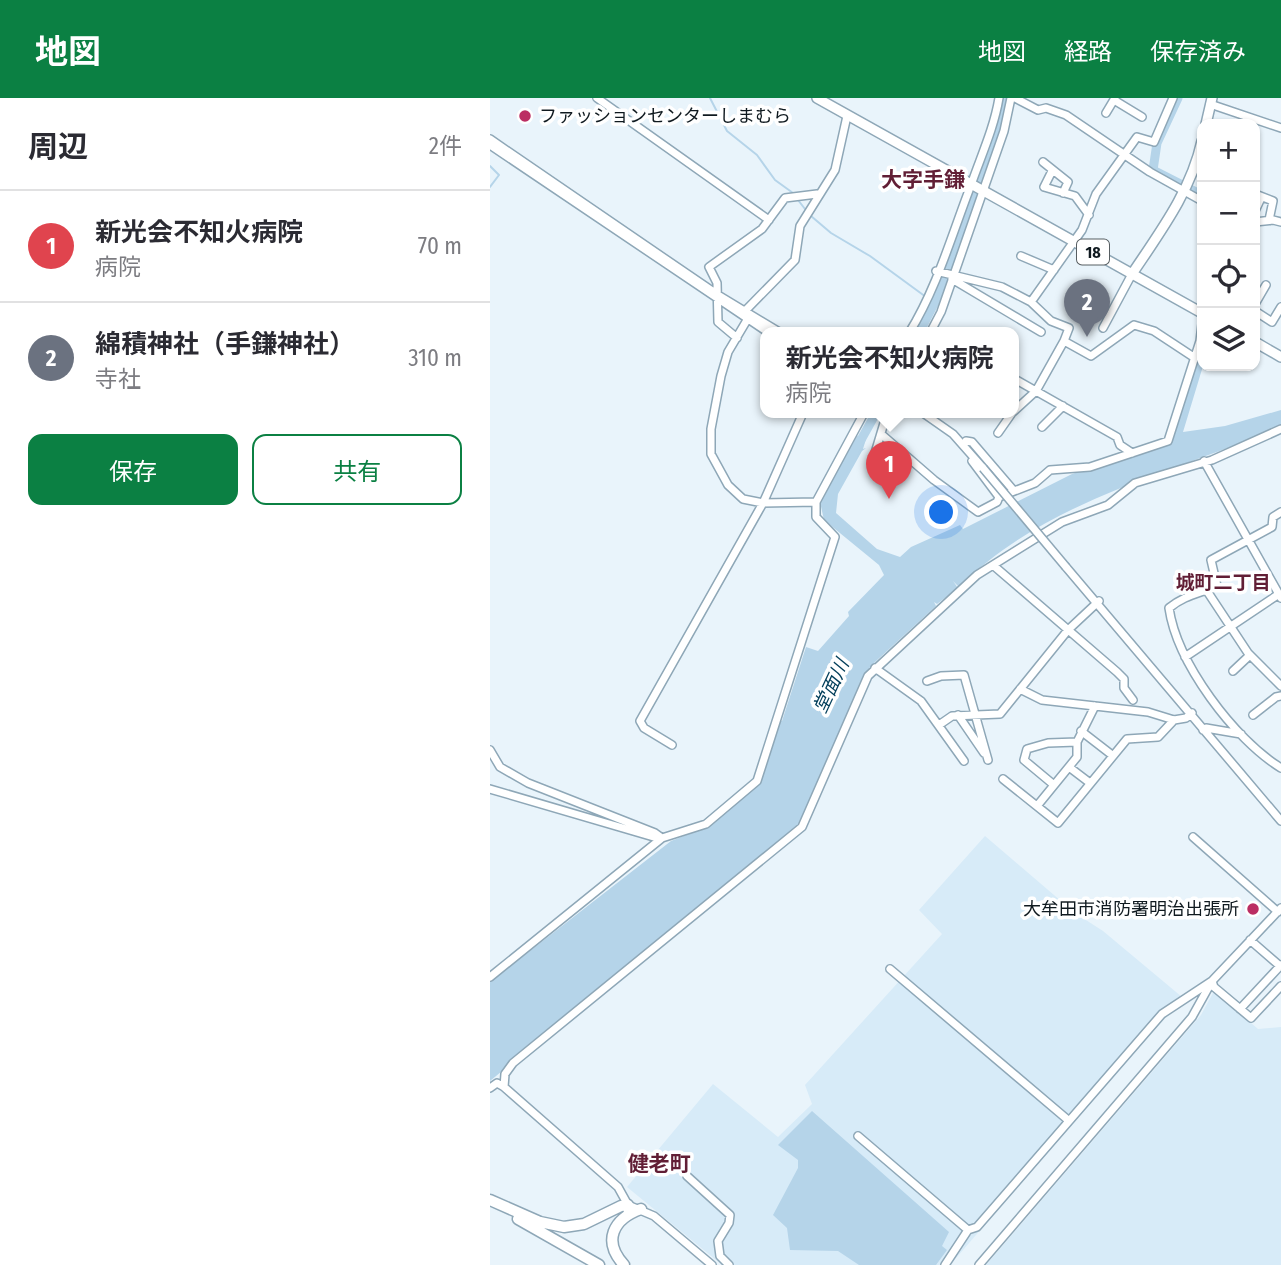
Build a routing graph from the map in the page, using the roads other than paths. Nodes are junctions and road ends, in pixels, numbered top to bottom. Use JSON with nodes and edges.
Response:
{"nodes":[{"id":1,"x":597,"y":98,"type":"edge"},
{"id":2,"x":817,"y":98,"type":"edge"},
{"id":3,"x":999,"y":98,"type":"edge"},
{"id":4,"x":1013,"y":98,"type":"edge"},
{"id":5,"x":1049,"y":98,"type":"edge"},
{"id":6,"x":1172,"y":98,"type":"edge"},
{"id":7,"x":1114,"y":99,"type":"edge"},
{"id":8,"x":1211,"y":101,"type":"edge"},
{"id":9,"x":1046,"y":108,"type":"junction"},
{"id":10,"x":1106,"y":113,"type":"dead end"},
{"id":11,"x":848,"y":116,"type":"junction"},
{"id":12,"x":1142,"y":117,"type":"dead end"},
{"id":13,"x":1207,"y":119,"type":"edge"},
{"id":14,"x":1281,"y":128,"type":"edge"},
{"id":15,"x":490,"y":139,"type":"edge"},
{"id":16,"x":490,"y":145,"type":"edge"},
{"id":17,"x":1197,"y":155,"type":"edge"},
{"id":18,"x":1124,"y":156,"type":"junction"},
{"id":19,"x":1043,"y":162,"type":"dead end"},
{"id":20,"x":1052,"y":171,"type":"junction"},
{"id":21,"x":972,"y":184,"type":"junction"},
{"id":22,"x":1186,"y":187,"type":"junction"},
{"id":23,"x":983,"y":190,"type":"junction"},
{"id":24,"x":1063,"y":193,"type":"junction"},
{"id":25,"x":817,"y":194,"type":"junction"},
{"id":26,"x":1197,"y":197,"type":"edge"},
{"id":27,"x":1260,"y":197,"type":"edge"},
{"id":28,"x":1089,"y":215,"type":"junction"},
{"id":29,"x":769,"y":220,"type":"junction"},
{"id":30,"x":1269,"y":220,"type":"junction"},
{"id":31,"x":1260,"y":221,"type":"edge"},
{"id":32,"x":1281,"y":222,"type":"edge"},
{"id":33,"x":1074,"y":241,"type":"junction"},
{"id":34,"x":1021,"y":256,"type":"dead end"},
{"id":35,"x":1054,"y":270,"type":"junction"},
{"id":36,"x":938,"y":272,"type":"junction"},
{"id":37,"x":1132,"y":274,"type":"junction"},
{"id":38,"x":952,"y":278,"type":"junction"},
{"id":39,"x":1266,"y":285,"type":"dead end"},
{"id":40,"x":1260,"y":295,"type":"edge"},
{"id":41,"x":718,"y":298,"type":"junction"},
{"id":42,"x":1031,"y":302,"type":"junction"},
{"id":43,"x":1281,"y":307,"type":"edge"},
{"id":44,"x":1197,"y":309,"type":"edge"},
{"id":45,"x":1260,"y":315,"type":"edge"},
{"id":46,"x":746,"y":316,"type":"junction"},
{"id":47,"x":761,"y":327,"type":"edge"},
{"id":48,"x":768,"y":327,"type":"edge"},
{"id":49,"x":913,"y":327,"type":"edge"},
{"id":50,"x":933,"y":327,"type":"edge"},
{"id":51,"x":1103,"y":328,"type":"dead end"},
{"id":52,"x":1041,"y":332,"type":"dead end"},
{"id":53,"x":737,"y":338,"type":"junction"},
{"id":54,"x":1064,"y":341,"type":"junction"},
{"id":55,"x":1260,"y":345,"type":"edge"},
{"id":56,"x":1197,"y":348,"type":"edge"},
{"id":57,"x":1281,"y":357,"type":"edge"},
{"id":58,"x":1195,"y":358,"type":"junction"},
{"id":59,"x":1019,"y":382,"type":"edge"},
{"id":60,"x":1035,"y":391,"type":"junction"},
{"id":61,"x":1019,"y":407,"type":"edge"},
{"id":62,"x":1063,"y":407,"type":"junction"},
{"id":63,"x":801,"y":418,"type":"edge"},
{"id":64,"x":861,"y":418,"type":"edge"},
{"id":65,"x":886,"y":418,"type":"edge"},
{"id":66,"x":930,"y":418,"type":"edge"},
{"id":67,"x":938,"y":418,"type":"edge"},
{"id":68,"x":1009,"y":418,"type":"edge"},
{"id":69,"x":1042,"y":427,"type":"dead end"},
{"id":70,"x":1281,"y":429,"type":"edge"},
{"id":71,"x":881,"y":433,"type":"junction"},
{"id":72,"x":998,"y":433,"type":"dead end"},
{"id":73,"x":964,"y":442,"type":"junction"},
{"id":74,"x":875,"y":453,"type":"dead end"},
{"id":75,"x":1132,"y":453,"type":"junction"},
{"id":76,"x":1204,"y":461,"type":"junction"},
{"id":77,"x":1014,"y":491,"type":"junction"},
{"id":78,"x":999,"y":497,"type":"junction"},
{"id":79,"x":816,"y":502,"type":"junction"},
{"id":80,"x":763,"y":503,"type":"junction"},
{"id":81,"x":1281,"y":512,"type":"edge"},
{"id":82,"x":1247,"y":540,"type":"junction"},
{"id":83,"x":993,"y":566,"type":"junction"},
{"id":84,"x":1207,"y":591,"type":"junction"},
{"id":85,"x":1280,"y":596,"type":"edge"},
{"id":86,"x":1098,"y":602,"type":"junction"},
{"id":87,"x":1229,"y":628,"type":"junction"},
{"id":88,"x":1068,"y":630,"type":"junction"},
{"id":89,"x":1251,"y":655,"type":"junction"},
{"id":90,"x":1185,"y":657,"type":"junction"},
{"id":91,"x":875,"y":668,"type":"junction"},
{"id":92,"x":1233,"y":671,"type":"dead end"},
{"id":93,"x":927,"y":681,"type":"dead end"},
{"id":94,"x":1281,"y":686,"type":"edge"},
{"id":95,"x":1020,"y":689,"type":"junction"},
{"id":96,"x":1281,"y":696,"type":"edge"},
{"id":97,"x":1133,"y":700,"type":"dead end"},
{"id":98,"x":1094,"y":706,"type":"junction"},
{"id":99,"x":975,"y":714,"type":"junction"},
{"id":100,"x":1191,"y":714,"type":"junction"},
{"id":101,"x":958,"y":715,"type":"junction"},
{"id":102,"x":1252,"y":715,"type":"dead end"},
{"id":103,"x":1174,"y":720,"type":"junction"},
{"id":104,"x":939,"y":725,"type":"junction"},
{"id":105,"x":1205,"y":729,"type":"junction"},
{"id":106,"x":1081,"y":731,"type":"junction"},
{"id":107,"x":1241,"y":734,"type":"junction"},
{"id":108,"x":1077,"y":742,"type":"junction"},
{"id":109,"x":672,"y":745,"type":"dead end"},
{"id":110,"x":490,"y":750,"type":"edge"},
{"id":111,"x":1112,"y":755,"type":"junction"},
{"id":112,"x":964,"y":761,"type":"dead end"},
{"id":113,"x":1069,"y":767,"type":"junction"},
{"id":114,"x":1281,"y":768,"type":"edge"},
{"id":115,"x":1003,"y":779,"type":"dead end"},
{"id":116,"x":1090,"y":783,"type":"junction"},
{"id":117,"x":1055,"y":785,"type":"junction"},
{"id":118,"x":490,"y":789,"type":"edge"},
{"id":119,"x":1037,"y":806,"type":"junction"},
{"id":120,"x":1281,"y":814,"type":"edge"},
{"id":121,"x":1281,"y":821,"type":"edge"},
{"id":122,"x":1193,"y":837,"type":"dead end"},
{"id":123,"x":662,"y":838,"type":"junction"},
{"id":124,"x":1280,"y":910,"type":"edge"},
{"id":125,"x":1250,"y":940,"type":"junction"},
{"id":126,"x":1280,"y":966,"type":"edge"},
{"id":127,"x":890,"y":969,"type":"dead end"},
{"id":128,"x":490,"y":977,"type":"edge"},
{"id":129,"x":1212,"y":981,"type":"junction"},
{"id":130,"x":1281,"y":986,"type":"edge"},
{"id":131,"x":1240,"y":1009,"type":"junction"},
{"id":132,"x":504,"y":1087,"type":"junction"},
{"id":133,"x":490,"y":1088,"type":"edge"},
{"id":134,"x":1068,"y":1120,"type":"junction"},
{"id":135,"x":858,"y":1136,"type":"dead end"},
{"id":136,"x":687,"y":1176,"type":"dead end"},
{"id":137,"x":490,"y":1202,"type":"edge"},
{"id":138,"x":629,"y":1209,"type":"junction"},
{"id":139,"x":641,"y":1209,"type":"joint"},
{"id":140,"x":536,"y":1228,"type":"junction"},
{"id":141,"x":968,"y":1230,"type":"junction"},
{"id":142,"x":591,"y":1265,"type":"edge"},
{"id":143,"x":599,"y":1265,"type":"edge"},
{"id":144,"x":624,"y":1265,"type":"edge"},
{"id":145,"x":712,"y":1265,"type":"edge"},
{"id":146,"x":729,"y":1265,"type":"edge"},
{"id":147,"x":944,"y":1265,"type":"edge"},
{"id":148,"x":979,"y":1265,"type":"edge"}],
"edges":[{"from":1,"to":29,"type":"street"},
{"from":2,"to":11,"type":"main road","number":"18"},
{"from":3,"to":21,"type":"street"},
{"from":4,"to":9,"type":"street"},
{"from":4,"to":23,"type":"street"},
{"from":5,"to":9,"type":"street"},
{"from":6,"to":18,"type":"street"},
{"from":7,"to":10,"type":"street"},
{"from":7,"to":12,"type":"street"},
{"from":8,"to":13,"type":"main road"},
{"from":8,"to":14,"type":"street"},
{"from":9,"to":18,"type":"street"},
{"from":11,"to":21,"type":"main road","number":"18"},
{"from":11,"to":25,"type":"street"},
{"from":15,"to":41,"type":"street"},
{"from":16,"to":41,"type":"street"},
{"from":17,"to":22,"type":"main road"},
{"from":18,"to":22,"type":"street"},
{"from":18,"to":28,"type":"street"},
{"from":19,"to":20,"type":"street"},
{"from":20,"to":24,"type":"street"},
{"from":20,"to":24,"type":"street"},
{"from":21,"to":23,"type":"main road","number":"18"},
{"from":21,"to":36,"type":"street"},
{"from":22,"to":26,"type":"street"},
{"from":22,"to":37,"type":"main road"},
{"from":23,"to":33,"type":"main road","number":"18"},
{"from":23,"to":38,"type":"street"},
{"from":24,"to":28,"type":"street"},
{"from":25,"to":29,"type":"street"},
{"from":25,"to":46,"type":"street"},
{"from":27,"to":30,"type":"street"},
{"from":28,"to":33,"type":"street"},
{"from":29,"to":41,"type":"street"},
{"from":30,"to":31,"type":"street"},
{"from":30,"to":32,"type":"street"},
{"from":33,"to":35,"type":"street"},
{"from":33,"to":37,"type":"main road","number":"18"},
{"from":34,"to":35,"type":"street"},
{"from":35,"to":42,"type":"street"},
{"from":36,"to":38,"type":"street"},
{"from":36,"to":49,"type":"street"},
{"from":37,"to":44,"type":"main road","number":"18"},
{"from":37,"to":51,"type":"street"},
{"from":38,"to":42,"type":"street"},
{"from":38,"to":50,"type":"street"},
{"from":38,"to":52,"type":"street"},
{"from":39,"to":40,"type":"street"},
{"from":41,"to":46,"type":"street"},
{"from":41,"to":53,"type":"street"},
{"from":42,"to":54,"type":"street"},
{"from":43,"to":45,"type":"street"},
{"from":46,"to":47,"type":"street"},
{"from":46,"to":48,"type":"street"},
{"from":46,"to":53,"type":"street"},
{"from":53,"to":80,"type":"street"},
{"from":54,"to":58,"type":"street"},
{"from":54,"to":60,"type":"street"},
{"from":55,"to":57,"type":"main road"},
{"from":56,"to":58,"type":"street"},
{"from":58,"to":75,"type":"street"},
{"from":59,"to":60,"type":"street"},
{"from":60,"to":61,"type":"street"},
{"from":60,"to":62,"type":"street"},
{"from":62,"to":69,"type":"street"},
{"from":62,"to":75,"type":"street"},
{"from":63,"to":80,"type":"street"},
{"from":64,"to":79,"type":"street"},
{"from":65,"to":71,"type":"street"},
{"from":66,"to":73,"type":"street"},
{"from":67,"to":73,"type":"street"},
{"from":68,"to":72,"type":"street"},
{"from":70,"to":76,"type":"street"},
{"from":71,"to":74,"type":"street"},
{"from":71,"to":78,"type":"street"},
{"from":73,"to":77,"type":"street"},
{"from":73,"to":78,"type":"street"},
{"from":73,"to":86,"type":"street","bridge":true},
{"from":75,"to":77,"type":"street"},
{"from":76,"to":82,"type":"street"},
{"from":76,"to":83,"type":"street"},
{"from":77,"to":78,"type":"street"},
{"from":79,"to":80,"type":"street"},
{"from":79,"to":123,"type":"street"},
{"from":80,"to":109,"type":"street"},
{"from":81,"to":82,"type":"street"},
{"from":82,"to":84,"type":"street"},
{"from":82,"to":85,"type":"street"},
{"from":83,"to":88,"type":"street"},
{"from":83,"to":91,"type":"street"},
{"from":84,"to":87,"type":"street"},
{"from":84,"to":90,"type":"street"},
{"from":85,"to":87,"type":"street"},
{"from":86,"to":88,"type":"street"},
{"from":86,"to":100,"type":"street"},
{"from":87,"to":89,"type":"street"},
{"from":87,"to":90,"type":"street"},
{"from":88,"to":95,"type":"street"},
{"from":88,"to":97,"type":"street"},
{"from":89,"to":92,"type":"street"},
{"from":89,"to":94,"type":"street"},
{"from":90,"to":107,"type":"street"},
{"from":91,"to":104,"type":"street"},
{"from":91,"to":132,"type":"street"},
{"from":93,"to":99,"type":"street"},
{"from":95,"to":98,"type":"street"},
{"from":95,"to":99,"type":"street"},
{"from":96,"to":102,"type":"street"},
{"from":98,"to":103,"type":"street"},
{"from":98,"to":106,"type":"street"},
{"from":99,"to":101,"type":"street"},
{"from":99,"to":101,"type":"street"},
{"from":100,"to":103,"type":"street"},
{"from":100,"to":105,"type":"street"},
{"from":101,"to":104,"type":"street"},
{"from":103,"to":111,"type":"street"},
{"from":104,"to":112,"type":"street"},
{"from":105,"to":107,"type":"street"},
{"from":105,"to":120,"type":"street"},
{"from":105,"to":121,"type":"street"},
{"from":106,"to":108,"type":"street"},
{"from":106,"to":111,"type":"street"},
{"from":107,"to":114,"type":"street"},
{"from":108,"to":113,"type":"street"},
{"from":108,"to":117,"type":"street"},
{"from":110,"to":123,"type":"street"},
{"from":111,"to":116,"type":"street"},
{"from":113,"to":116,"type":"street"},
{"from":113,"to":117,"type":"street"},
{"from":115,"to":119,"type":"street"},
{"from":116,"to":119,"type":"street"},
{"from":117,"to":119,"type":"street"},
{"from":118,"to":123,"type":"street"},
{"from":122,"to":124,"type":"street"},
{"from":123,"to":128,"type":"street"},
{"from":124,"to":125,"type":"street"},
{"from":125,"to":126,"type":"street"},
{"from":125,"to":129,"type":"street"},
{"from":126,"to":131,"type":"street"},
{"from":127,"to":134,"type":"street"},
{"from":129,"to":131,"type":"street"},
{"from":129,"to":134,"type":"street"},
{"from":129,"to":148,"type":"street"},
{"from":130,"to":131,"type":"street"},
{"from":132,"to":133,"type":"street"},
{"from":132,"to":138,"type":"street"},
{"from":134,"to":141,"type":"street"},
{"from":135,"to":141,"type":"street"},
{"from":136,"to":146,"type":"street"},
{"from":137,"to":138,"type":"highway"},
{"from":137,"to":140,"type":"highway"},
{"from":138,"to":139,"type":"highway"},
{"from":138,"to":144,"type":"highway"},
{"from":139,"to":145,"type":"street"},
{"from":140,"to":142,"type":"highway"},
{"from":140,"to":143,"type":"highway"},
{"from":141,"to":147,"type":"street"}]}
